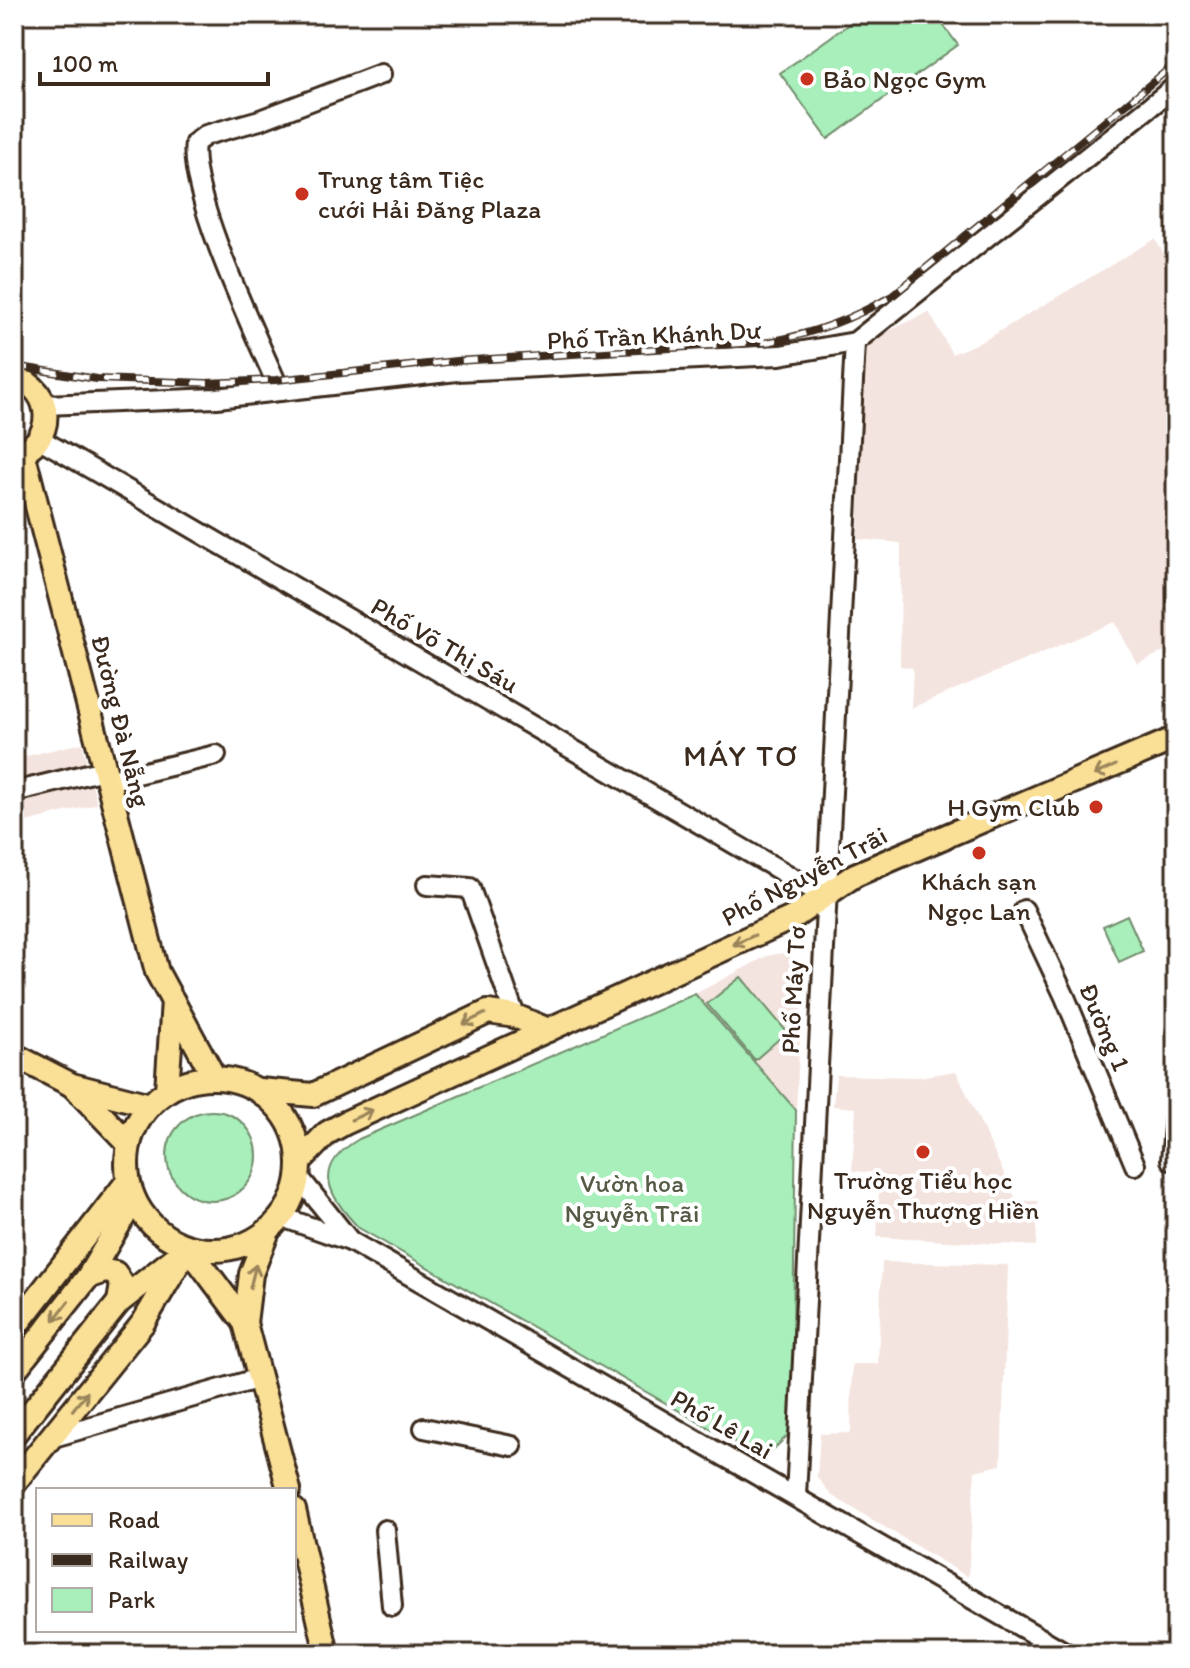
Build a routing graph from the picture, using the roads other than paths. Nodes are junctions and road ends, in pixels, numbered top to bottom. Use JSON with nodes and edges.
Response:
{"nodes":[{"id":1,"x":381,"y":74,"type":"dead end"},
{"id":2,"x":1176,"y":86,"type":"edge"},
{"id":3,"x":855,"y":342,"type":"junction"},
{"id":4,"x":14,"y":377,"type":"edge"},
{"id":5,"x":280,"y":391,"type":"junction"},
{"id":6,"x":45,"y":405,"type":"junction"},
{"id":7,"x":26,"y":449,"type":"edge"},
{"id":8,"x":1176,"y":738,"type":"edge"},
{"id":9,"x":216,"y":755,"type":"dead end"},
{"id":10,"x":106,"y":776,"type":"junction"},
{"id":11,"x":14,"y":792,"type":"edge"},
{"id":12,"x":427,"y":885,"type":"dead end"},
{"id":13,"x":824,"y":896,"type":"junction"},
{"id":14,"x":1024,"y":910,"type":"dead end"},
{"id":15,"x":173,"y":1000,"type":"junction"},
{"id":16,"x":515,"y":1016,"type":"junction"},
{"id":17,"x":548,"y":1030,"type":"junction"},
{"id":18,"x":14,"y":1055,"type":"edge"},
{"id":19,"x":214,"y":1077,"type":"junction"},
{"id":20,"x":72,"y":1085,"type":"junction"},
{"id":21,"x":167,"y":1090,"type":"junction"},
{"id":22,"x":259,"y":1090,"type":"junction"},
{"id":23,"x":150,"y":1105,"type":"junction"},
{"id":24,"x":1176,"y":1105,"type":"edge"},
{"id":25,"x":129,"y":1144,"type":"junction"},
{"id":26,"x":1176,"y":1161,"type":"edge"},
{"id":27,"x":1135,"y":1165,"type":"dead end"},
{"id":28,"x":299,"y":1169,"type":"junction"},
{"id":29,"x":131,"y":1190,"type":"junction"},
{"id":30,"x":275,"y":1224,"type":"junction"},
{"id":31,"x":350,"y":1241,"type":"junction"},
{"id":32,"x":188,"y":1247,"type":"junction"},
{"id":33,"x":88,"y":1277,"type":"junction"},
{"id":34,"x":119,"y":1302,"type":"junction"},
{"id":35,"x":245,"y":1323,"type":"junction"},
{"id":36,"x":14,"y":1328,"type":"edge"},
{"id":37,"x":14,"y":1371,"type":"edge"},
{"id":38,"x":260,"y":1378,"type":"junction"},
{"id":39,"x":424,"y":1428,"type":"dead end"},
{"id":40,"x":14,"y":1434,"type":"edge"},
{"id":41,"x":50,"y":1438,"type":"junction"},
{"id":42,"x":512,"y":1446,"type":"dead end"},
{"id":43,"x":14,"y":1483,"type":"edge"},
{"id":44,"x":288,"y":1488,"type":"edge"},
{"id":45,"x":796,"y":1496,"type":"junction"},
{"id":46,"x":296,"y":1519,"type":"edge"},
{"id":47,"x":385,"y":1530,"type":"dead end"},
{"id":48,"x":392,"y":1606,"type":"dead end"},
{"id":49,"x":327,"y":1654,"type":"edge"},
{"id":50,"x":1068,"y":1654,"type":"edge"}],
"edges":[{"from":1,"to":5,"type":"street"},
{"from":2,"to":3,"type":"street","name":"Phố Trần Khánh Dư"},
{"from":3,"to":5,"type":"street","name":"Phố Trần Khánh Dư"},
{"from":3,"to":13,"type":"street","name":"Phố Máy Tơ"},
{"from":4,"to":6,"type":"main road"},
{"from":5,"to":6,"type":"street","name":"Phố Trần Khánh Dư"},
{"from":6,"to":7,"type":"main road"},
{"from":7,"to":10,"type":"main road","name":"Đường Đà Nẵng"},
{"from":7,"to":13,"type":"street","name":"Phố Võ Thị Sáu"},
{"from":8,"to":13,"type":"main road","name":"Phố Nguyễn Trãi","one_way":true},
{"from":9,"to":10,"type":"street"},
{"from":10,"to":11,"type":"street"},
{"from":10,"to":15,"type":"main road","name":"Đường Đà Nẵng"},
{"from":12,"to":16,"type":"street"},
{"from":13,"to":17,"type":"main road","name":"Phố Nguyễn Trãi","one_way":true},
{"from":13,"to":45,"type":"street","name":"Phố Máy Tơ"},
{"from":14,"to":27,"type":"street","name":"Đường 1"},
{"from":15,"to":19,"type":"main road","name":"Đường Đà Nẵng"},
{"from":15,"to":21,"type":"main road"},
{"from":16,"to":17,"type":"main road"},
{"from":16,"to":22,"type":"main road","one_way":true},
{"from":28,"to":17,"type":"main road","name":"Phố Nguyễn Trãi","one_way":true},
{"from":18,"to":20,"type":"main road"},
{"from":19,"to":21,"type":"main road"},
{"from":19,"to":22,"type":"main road"},
{"from":20,"to":23,"type":"main road"},
{"from":20,"to":25,"type":"main road"},
{"from":21,"to":23,"type":"main road"},
{"from":22,"to":28,"type":"main road"},
{"from":23,"to":25,"type":"main road"},
{"from":24,"to":26,"type":"street"},
{"from":25,"to":29,"type":"main road"},
{"from":28,"to":30,"type":"main road"},
{"from":28,"to":31,"type":"street","name":"Phố Lê Lai"},
{"from":29,"to":32,"type":"main road"},
{"from":29,"to":33,"type":"main road"},
{"from":29,"to":36,"type":"main road"},
{"from":30,"to":31,"type":"street","name":"Phố Lê Lai"},
{"from":30,"to":32,"type":"main road"},
{"from":35,"to":30,"type":"main road","one_way":true},
{"from":31,"to":45,"type":"street","name":"Phố Lê Lai"},
{"from":32,"to":34,"type":"main road"},
{"from":32,"to":35,"type":"main road"},
{"from":41,"to":32,"type":"main road","one_way":true},
{"from":33,"to":34,"type":"main road"},
{"from":33,"to":37,"type":"main road","one_way":true},
{"from":34,"to":40,"type":"main road"},
{"from":35,"to":38,"type":"main road"},
{"from":38,"to":41,"type":"street"},
{"from":38,"to":44,"type":"main road"},
{"from":39,"to":42,"type":"street"},
{"from":41,"to":43,"type":"main road"},
{"from":45,"to":50,"type":"street","name":"Phố Lê Lai"},
{"from":46,"to":49,"type":"main road"},
{"from":47,"to":48,"type":"street"}]}
